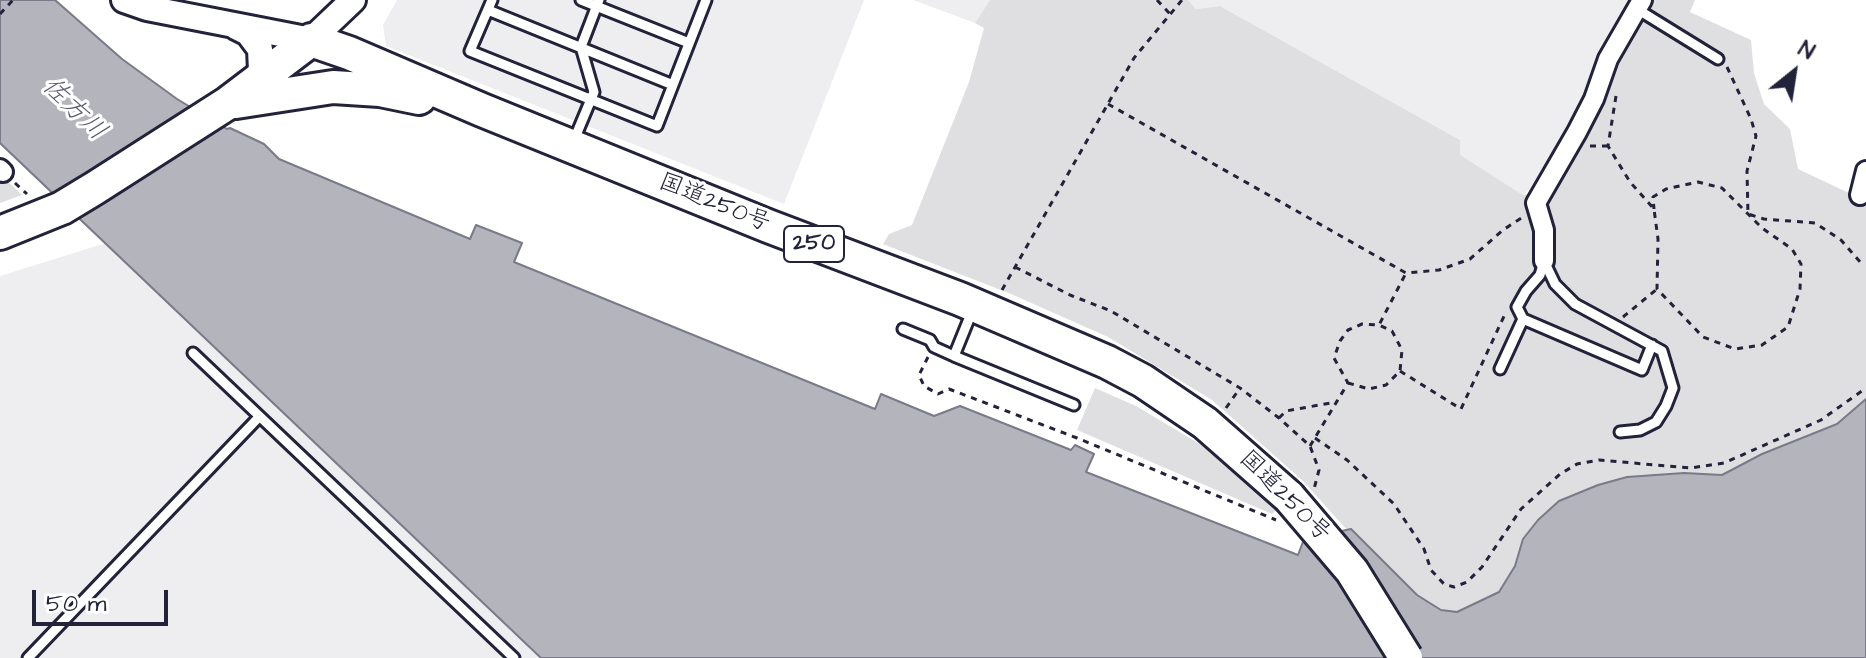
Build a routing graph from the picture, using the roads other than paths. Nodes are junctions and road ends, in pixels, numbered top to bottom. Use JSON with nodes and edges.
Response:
{"nodes":[{"id":1,"x":124,"y":0,"type":"edge"},
{"id":2,"x":353,"y":0,"type":"edge"},
{"id":3,"x":581,"y":0,"type":"edge"},
{"id":4,"x":694,"y":0,"type":"edge"},
{"id":5,"x":706,"y":2,"type":"edge"},
{"id":6,"x":598,"y":3,"type":"edge"},
{"id":7,"x":1639,"y":4,"type":"edge"},
{"id":8,"x":490,"y":5,"type":"edge"},
{"id":9,"x":233,"y":25,"type":"junction"},
{"id":10,"x":311,"y":40,"type":"junction"},
{"id":11,"x":689,"y":43,"type":"junction"},
{"id":12,"x":581,"y":47,"type":"junction"},
{"id":13,"x":1718,"y":59,"type":"road end"},
{"id":14,"x":255,"y":83,"type":"junction"},
{"id":15,"x":673,"y":85,"type":"junction"},
{"id":16,"x":591,"y":101,"type":"junction"},
{"id":17,"x":228,"y":103,"type":"junction"},
{"id":18,"x":482,"y":110,"type":"junction"},
{"id":19,"x":571,"y":147,"type":"junction"},
{"id":20,"x":1866,"y":171,"type":"edge"},
{"id":21,"x":1860,"y":195,"type":"dead end"},
{"id":22,"x":0,"y":233,"type":"edge"},
{"id":23,"x":1544,"y":261,"type":"junction"},
{"id":24,"x":988,"y":302,"type":"junction"},
{"id":25,"x":1523,"y":319,"type":"junction"},
{"id":26,"x":903,"y":329,"type":"dead end"},
{"id":27,"x":1652,"y":345,"type":"junction"},
{"id":28,"x":193,"y":353,"type":"dead end"},
{"id":29,"x":954,"y":356,"type":"junction"},
{"id":30,"x":1500,"y":369,"type":"dead end"},
{"id":31,"x":1074,"y":405,"type":"dead end"},
{"id":32,"x":259,"y":417,"type":"junction"},
{"id":33,"x":1620,"y":432,"type":"dead end"},
{"id":34,"x":28,"y":658,"type":"edge"},
{"id":35,"x":514,"y":658,"type":"edge"},
{"id":36,"x":1406,"y":658,"type":"edge"}],
"edges":[{"from":1,"to":9,"type":"street"},
{"from":2,"to":10,"type":"street"},
{"from":3,"to":6,"type":"lane"},
{"from":4,"to":5,"type":"lane"},
{"from":5,"to":11,"type":"lane"},
{"from":6,"to":11,"type":"lane"},
{"from":6,"to":12,"type":"lane"},
{"from":7,"to":13,"type":"lane"},
{"from":7,"to":23,"type":"street"},
{"from":8,"to":12,"type":"lane"},
{"from":8,"to":16,"type":"lane"},
{"from":9,"to":10,"type":"street"},
{"from":9,"to":14,"type":"street"},
{"from":10,"to":14,"type":"highway","number":"250"},
{"from":10,"to":18,"type":"highway","name":"国道250号","number":"250"},
{"from":11,"to":15,"type":"lane"},
{"from":12,"to":15,"type":"lane"},
{"from":12,"to":16,"type":"lane"},
{"from":14,"to":17,"type":"highway","number":"250"},
{"from":15,"to":16,"type":"lane"},
{"from":16,"to":19,"type":"lane"},
{"from":17,"to":18,"type":"highway","number":"250"},
{"from":17,"to":22,"type":"highway","number":"250"},
{"from":18,"to":19,"type":"highway","name":"国道250号","number":"250"},
{"from":19,"to":24,"type":"highway","name":"国道250号","number":"250"},
{"from":20,"to":21,"type":"street"},
{"from":23,"to":25,"type":"lane"},
{"from":23,"to":27,"type":"lane"},
{"from":24,"to":29,"type":"lane"},
{"from":24,"to":36,"type":"highway","name":"国道250号","number":"250","bridge":true},
{"from":25,"to":27,"type":"lane"},
{"from":25,"to":30,"type":"lane"},
{"from":26,"to":29,"type":"lane"},
{"from":27,"to":33,"type":"lane"},
{"from":28,"to":32,"type":"lane"},
{"from":29,"to":31,"type":"lane"},
{"from":32,"to":34,"type":"lane"},
{"from":32,"to":35,"type":"lane"}]}
